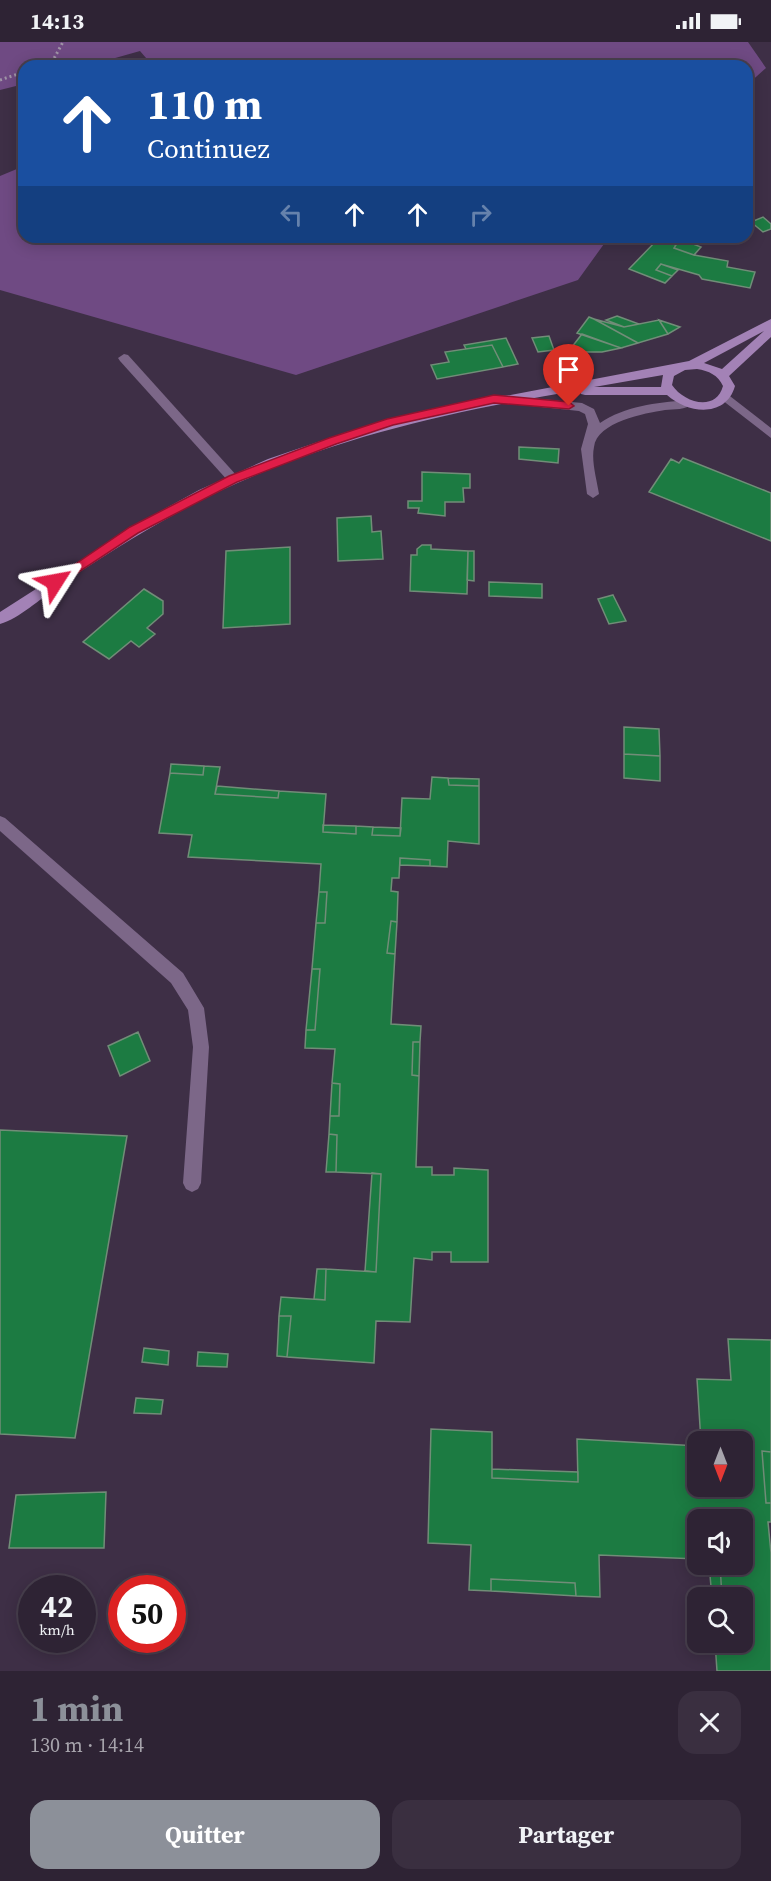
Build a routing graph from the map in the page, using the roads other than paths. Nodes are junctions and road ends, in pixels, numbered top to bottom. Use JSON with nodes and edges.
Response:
{"nodes":[{"id":1,"x":771,"y":324,"type":"edge"},
{"id":2,"x":771,"y":331,"type":"edge"},
{"id":3,"x":124,"y":358,"type":"dead end"},
{"id":4,"x":691,"y":364,"type":"junction"},
{"id":5,"x":675,"y":369,"type":"junction"},
{"id":6,"x":723,"y":375,"type":"junction"},
{"id":7,"x":555,"y":390,"type":"junction"},
{"id":8,"x":669,"y":392,"type":"junction"},
{"id":9,"x":726,"y":397,"type":"junction"},
{"id":10,"x":494,"y":399,"type":"junction"},
{"id":11,"x":686,"y":404,"type":"junction"},
{"id":12,"x":771,"y":434,"type":"edge"},
{"id":13,"x":590,"y":438,"type":"junction"},
{"id":14,"x":233,"y":479,"type":"junction"},
{"id":15,"x":592,"y":494,"type":"dead end"},
{"id":16,"x":0,"y":619,"type":"edge"},
{"id":17,"x":0,"y":822,"type":"edge"},
{"id":18,"x":192,"y":1182,"type":"dead end"}],
"edges":[{"from":1,"to":4,"type":"main road"},
{"from":2,"to":6,"type":"main road"},
{"from":3,"to":14,"type":"street"},
{"from":4,"to":5,"type":"main road"},
{"from":4,"to":6,"type":"main road"},
{"from":5,"to":7,"type":"main road"},
{"from":5,"to":8,"type":"main road"},
{"from":6,"to":9,"type":"main road"},
{"from":7,"to":8,"type":"main road"},
{"from":7,"to":10,"type":"main road"},
{"from":8,"to":11,"type":"main road"},
{"from":9,"to":11,"type":"main road"},
{"from":9,"to":12,"type":"street"},
{"from":10,"to":13,"type":"street"},
{"from":10,"to":14,"type":"main road"},
{"from":11,"to":13,"type":"street"},
{"from":13,"to":15,"type":"street"},
{"from":14,"to":16,"type":"main road"},
{"from":17,"to":18,"type":"street"}]}
